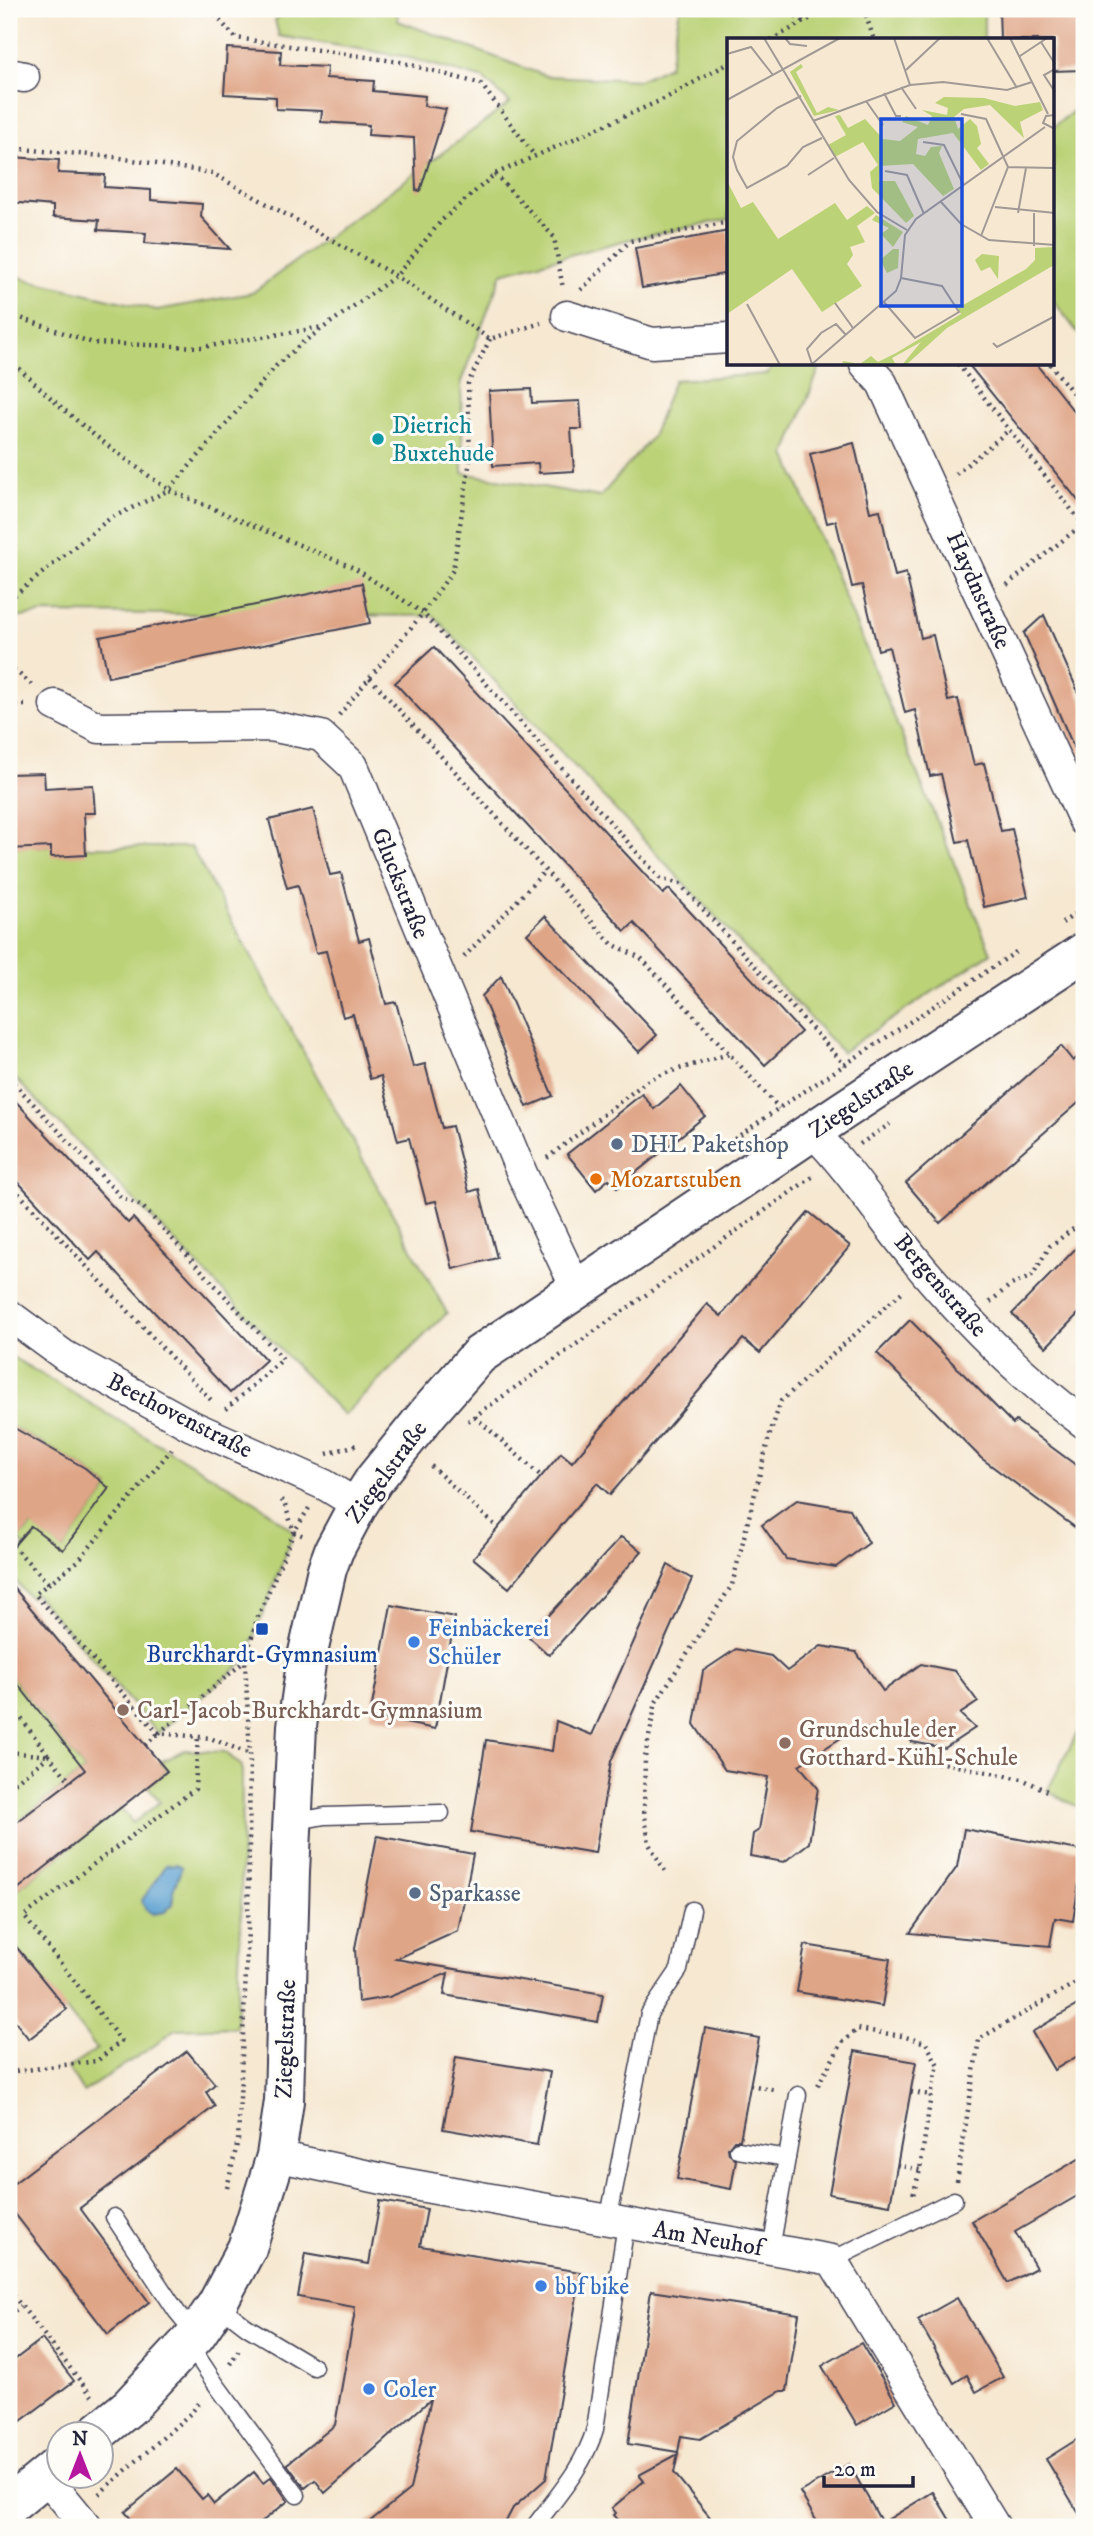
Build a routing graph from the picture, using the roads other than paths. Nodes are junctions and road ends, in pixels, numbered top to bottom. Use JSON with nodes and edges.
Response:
{"nodes":[{"id":1,"x":566,"y":311,"type":"road end"},
{"id":2,"x":727,"y":338,"type":"edge"},
{"id":3,"x":867,"y":366,"type":"edge"},
{"id":4,"x":55,"y":705,"type":"dead end"},
{"id":5,"x":1084,"y":821,"type":"edge"},
{"id":6,"x":1084,"y":952,"type":"edge"},
{"id":7,"x":826,"y":1145,"type":"junction"},
{"id":8,"x":577,"y":1290,"type":"junction"},
{"id":9,"x":9,"y":1315,"type":"edge"},
{"id":10,"x":1084,"y":1423,"type":"edge"},
{"id":11,"x":358,"y":1505,"type":"junction"},
{"id":12,"x":441,"y":1813,"type":"dead end"},
{"id":13,"x":292,"y":1822,"type":"junction"},
{"id":14,"x":692,"y":1910,"type":"dead end"},
{"id":15,"x":798,"y":2095,"type":"road end"},
{"id":16,"x":738,"y":2150,"type":"dead end"},
{"id":17,"x":276,"y":2156,"type":"junction"},
{"id":18,"x":787,"y":2158,"type":"junction"},
{"id":19,"x":954,"y":2200,"type":"road end"},
{"id":20,"x":114,"y":2217,"type":"dead end"},
{"id":21,"x":617,"y":2222,"type":"junction"},
{"id":22,"x":771,"y":2249,"type":"junction"},
{"id":23,"x":832,"y":2260,"type":"junction"},
{"id":24,"x":201,"y":2328,"type":"junction"},
{"id":25,"x":314,"y":2367,"type":"dead end"},
{"id":26,"x":114,"y":2420,"type":"edge"},
{"id":27,"x":46,"y":2475,"type":"edge"},
{"id":28,"x":64,"y":2490,"type":"edge"},
{"id":29,"x":297,"y":2495,"type":"dead end"},
{"id":30,"x":9,"y":2507,"type":"edge"},
{"id":31,"x":87,"y":2527,"type":"edge"},
{"id":32,"x":534,"y":2527,"type":"edge"},
{"id":33,"x":995,"y":2527,"type":"edge"}],
"edges":[{"from":1,"to":2,"type":"street"},
{"from":3,"to":5,"type":"street","name":"Haydnstraße"},
{"from":4,"to":8,"type":"street","name":"Gluckstraße"},
{"from":6,"to":7,"type":"main road","name":"Ziegelstraße"},
{"from":7,"to":8,"type":"main road","name":"Ziegelstraße"},
{"from":7,"to":10,"type":"street","name":"Bergenstraße"},
{"from":8,"to":11,"type":"main road","name":"Ziegelstraße"},
{"from":9,"to":11,"type":"street","name":"Beethovenstraße"},
{"from":11,"to":13,"type":"main road","name":"Ziegelstraße"},
{"from":12,"to":13,"type":"lane"},
{"from":13,"to":17,"type":"main road","name":"Ziegelstraße"},
{"from":14,"to":21,"type":"lane"},
{"from":15,"to":18,"type":"lane"},
{"from":16,"to":18,"type":"lane"},
{"from":17,"to":21,"type":"street","name":"Am Neuhof"},
{"from":17,"to":24,"type":"main road","name":"Ziegelstraße"},
{"from":18,"to":22,"type":"lane"},
{"from":19,"to":23,"type":"lane"},
{"from":20,"to":24,"type":"lane"},
{"from":21,"to":22,"type":"street","name":"Am Neuhof"},
{"from":21,"to":32,"type":"lane"},
{"from":22,"to":23,"type":"street","name":"Am Neuhof"},
{"from":23,"to":33,"type":"street"},
{"from":24,"to":25,"type":"lane"},
{"from":24,"to":26,"type":"main road","name":"Ziegelstraße"},
{"from":24,"to":29,"type":"lane"},
{"from":27,"to":30,"type":"main road"},
{"from":28,"to":31,"type":"street"}]}
